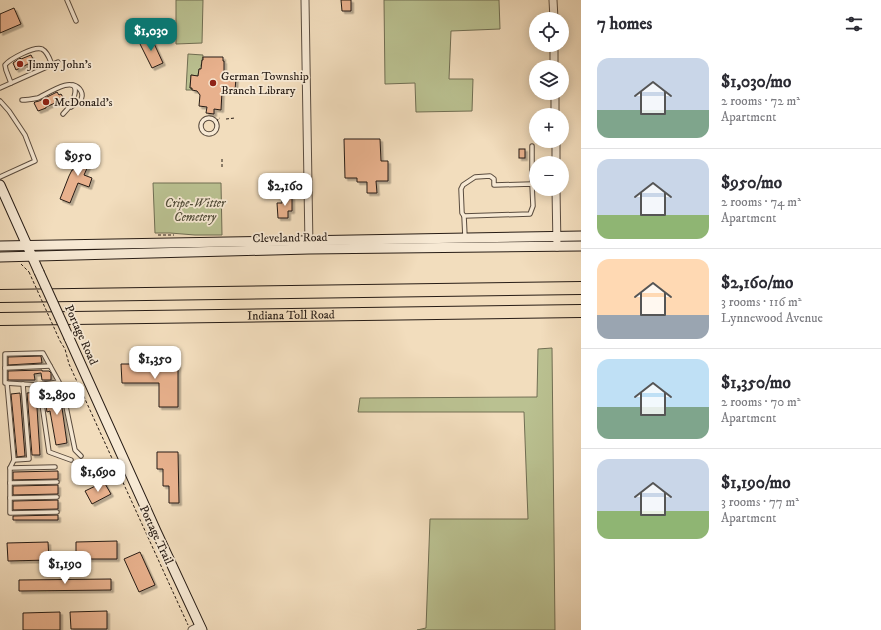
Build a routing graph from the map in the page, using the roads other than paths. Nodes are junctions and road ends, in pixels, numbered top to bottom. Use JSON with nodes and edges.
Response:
{"nodes":[{"id":1,"x":67,"y":0,"type":"edge"},
{"id":2,"x":305,"y":0,"type":"edge"},
{"id":3,"x":554,"y":0,"type":"edge"},
{"id":4,"x":554,"y":12,"type":"edge"},
{"id":5,"x":76,"y":21,"type":"dead end"},
{"id":6,"x":58,"y":62,"type":"dead end"},
{"id":7,"x":52,"y":65,"type":"junction"},
{"id":8,"x":11,"y":83,"type":"junction"},
{"id":9,"x":71,"y":84,"type":"junction"},
{"id":10,"x":0,"y":88,"type":"edge"},
{"id":11,"x":22,"y":100,"type":"dead end"},
{"id":12,"x":0,"y":101,"type":"edge"},
{"id":13,"x":68,"y":109,"type":"junction"},
{"id":14,"x":63,"y":114,"type":"dead end"},
{"id":15,"x":217,"y":122,"type":"joint"},
{"id":16,"x":0,"y":176,"type":"edge"},
{"id":17,"x":529,"y":184,"type":"edge"},
{"id":18,"x":0,"y":185,"type":"edge"},
{"id":19,"x":533,"y":196,"type":"edge"},
{"id":20,"x":556,"y":196,"type":"edge"},
{"id":21,"x":464,"y":216,"type":"junction"},
{"id":22,"x":581,"y":236,"type":"edge"},
{"id":23,"x":557,"y":237,"type":"junction"},
{"id":24,"x":465,"y":238,"type":"junction"},
{"id":25,"x":309,"y":240,"type":"junction"},
{"id":26,"x":27,"y":245,"type":"junction"},
{"id":27,"x":0,"y":246,"type":"edge"},
{"id":28,"x":557,"y":246,"type":"junction"},
{"id":29,"x":581,"y":246,"type":"edge"},
{"id":30,"x":309,"y":250,"type":"junction"},
{"id":31,"x":0,"y":257,"type":"edge"},
{"id":32,"x":32,"y":257,"type":"junction"},
{"id":33,"x":581,"y":288,"type":"edge"},
{"id":34,"x":0,"y":296,"type":"edge"},
{"id":35,"x":581,"y":311,"type":"edge"},
{"id":36,"x":0,"y":319,"type":"edge"},
{"id":37,"x":50,"y":366,"type":"junction"},
{"id":38,"x":5,"y":368,"type":"junction"},
{"id":39,"x":7,"y":383,"type":"junction"},
{"id":40,"x":23,"y":384,"type":"junction"},
{"id":41,"x":37,"y":385,"type":"junction"},
{"id":42,"x":62,"y":387,"type":"dead end"},
{"id":43,"x":81,"y":456,"type":"dead end"},
{"id":44,"x":14,"y":460,"type":"junction"},
{"id":45,"x":71,"y":460,"type":"dead end"},
{"id":46,"x":55,"y":467,"type":"dead end"},
{"id":47,"x":10,"y":468,"type":"junction"},
{"id":48,"x":57,"y":482,"type":"dead end"},
{"id":49,"x":10,"y":483,"type":"junction"},
{"id":50,"x":57,"y":497,"type":"dead end"},
{"id":51,"x":10,"y":498,"type":"junction"},
{"id":52,"x":57,"y":512,"type":"dead end"},
{"id":53,"x":201,"y":628,"type":"edge"},
{"id":54,"x":192,"y":630,"type":"edge"}],
"edges":[{"from":1,"to":5,"type":"lane"},
{"from":2,"to":25,"type":"street"},
{"from":3,"to":4,"type":"street"},
{"from":6,"to":7,"type":"lane"},
{"from":7,"to":8,"type":"lane"},
{"from":7,"to":8,"type":"lane"},
{"from":8,"to":10,"type":"lane"},
{"from":9,"to":11,"type":"lane"},
{"from":9,"to":13,"type":"lane"},
{"from":9,"to":13,"type":"lane"},
{"from":12,"to":16,"type":"lane"},
{"from":13,"to":14,"type":"lane"},
{"from":15,"to":15,"type":"lane"},
{"from":17,"to":21,"type":"lane"},
{"from":18,"to":26,"type":"main road","name":"Portage Road"},
{"from":19,"to":21,"type":"lane"},
{"from":20,"to":23,"type":"street"},
{"from":21,"to":24,"type":"lane"},
{"from":22,"to":23,"type":"main road","name":"Cleveland Road"},
{"from":23,"to":24,"type":"main road","name":"Cleveland Road"},
{"from":23,"to":28,"type":"street"},
{"from":24,"to":25,"type":"main road","name":"Cleveland Road"},
{"from":25,"to":26,"type":"main road","name":"Cleveland Road"},
{"from":25,"to":30,"type":"street"},
{"from":26,"to":27,"type":"main road","name":"Cleveland Road"},
{"from":26,"to":32,"type":"main road","name":"Portage Road"},
{"from":28,"to":29,"type":"main road","name":"Cleveland Road"},
{"from":28,"to":30,"type":"main road","name":"Cleveland Road"},
{"from":30,"to":32,"type":"main road","name":"Cleveland Road"},
{"from":31,"to":32,"type":"main road","name":"Cleveland Road"},
{"from":32,"to":53,"type":"main road","name":"Portage Road","bridge":true},
{"from":33,"to":34,"type":"highway","name":"Indiana Toll Road"},
{"from":35,"to":36,"type":"highway","name":"Indiana Toll Road"},
{"from":37,"to":38,"type":"lane"},
{"from":37,"to":38,"type":"lane"},
{"from":37,"to":41,"type":"lane"},
{"from":38,"to":39,"type":"lane"},
{"from":39,"to":40,"type":"lane"},
{"from":39,"to":44,"type":"lane"},
{"from":40,"to":41,"type":"lane"},
{"from":40,"to":44,"type":"lane"},
{"from":41,"to":45,"type":"lane"},
{"from":42,"to":43,"type":"lane"},
{"from":44,"to":47,"type":"lane"},
{"from":46,"to":47,"type":"lane"},
{"from":47,"to":49,"type":"lane"},
{"from":48,"to":49,"type":"lane"},
{"from":49,"to":51,"type":"lane"},
{"from":50,"to":51,"type":"lane"},
{"from":51,"to":52,"type":"lane"},
{"from":53,"to":54,"type":"street"}]}
